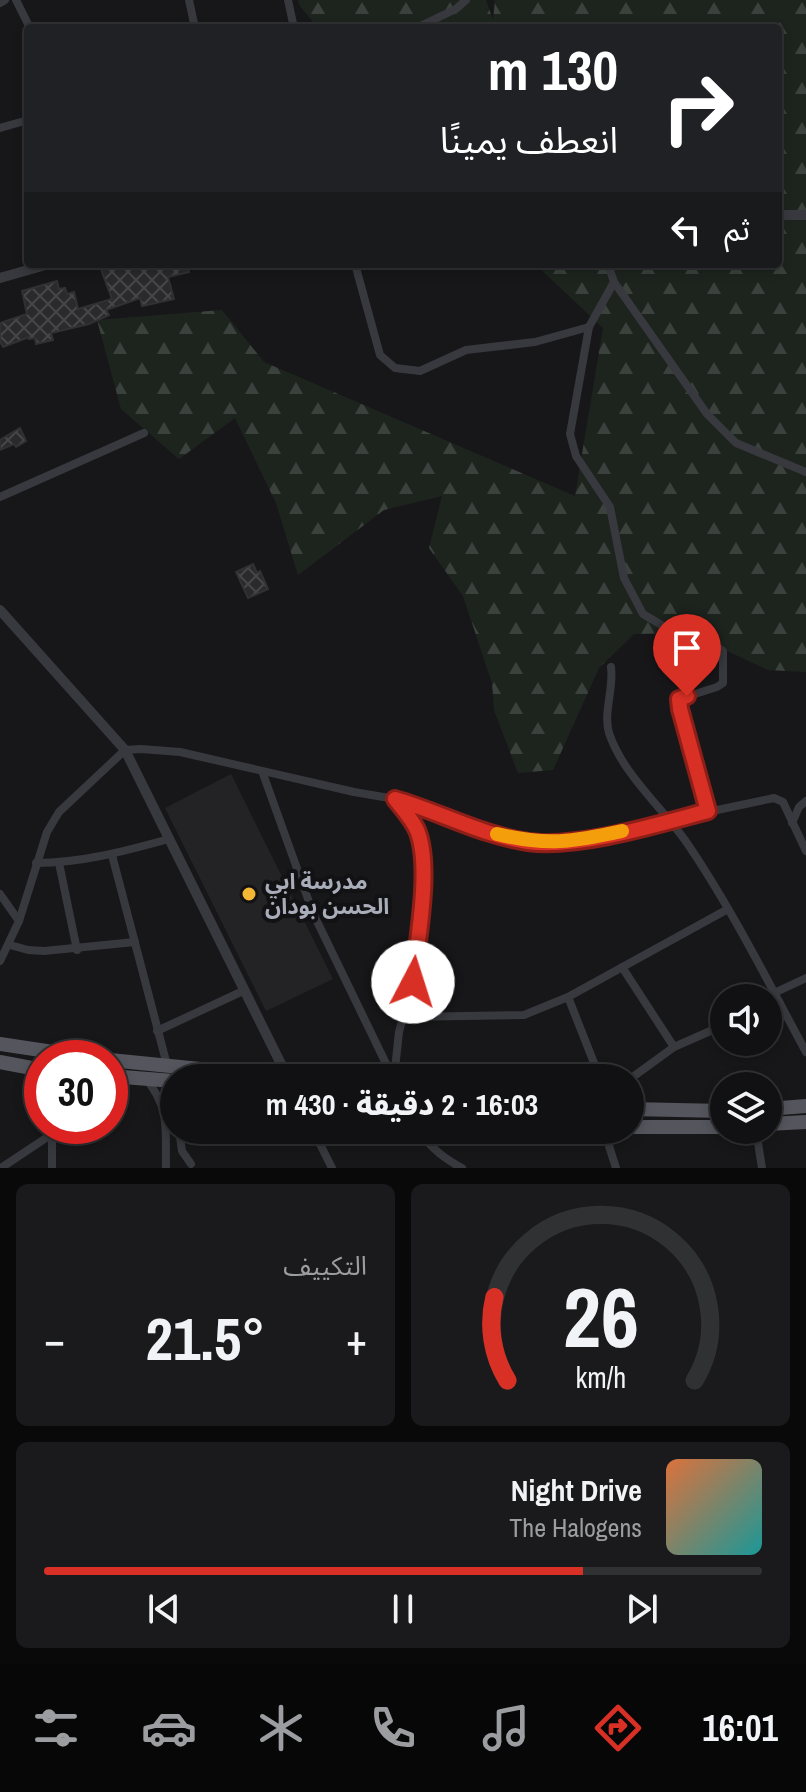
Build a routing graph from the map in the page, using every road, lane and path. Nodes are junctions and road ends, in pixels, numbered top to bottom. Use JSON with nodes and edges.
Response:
{"nodes":[{"id":1,"x":16,"y":0,"type":"edge"},
{"id":2,"x":189,"y":0,"type":"edge"},
{"id":3,"x":288,"y":0,"type":"edge"},
{"id":4,"x":466,"y":0,"type":"edge"},
{"id":5,"x":28,"y":24,"type":"edge"},
{"id":6,"x":194,"y":24,"type":"edge"},
{"id":7,"x":293,"y":24,"type":"edge"},
{"id":8,"x":424,"y":24,"type":"edge"},
{"id":9,"x":24,"y":121,"type":"edge"},
{"id":10,"x":0,"y":128,"type":"edge"},
{"id":11,"x":782,"y":215,"type":"edge"},
{"id":12,"x":806,"y":215,"type":"edge"},
{"id":13,"x":35,"y":268,"type":"edge"},
{"id":14,"x":356,"y":268,"type":"edge"},
{"id":15,"x":609,"y":268,"type":"edge"},
{"id":16,"x":0,"y":278,"type":"edge"},
{"id":17,"x":614,"y":282,"type":"junction"},
{"id":18,"x":589,"y":327,"type":"junction"},
{"id":19,"x":144,"y":433,"type":"dead end"},
{"id":20,"x":806,"y":472,"type":"edge"},
{"id":21,"x":0,"y":497,"type":"edge"},
{"id":22,"x":0,"y":610,"type":"edge"},
{"id":23,"x":611,"y":667,"type":"dead end"},
{"id":24,"x":125,"y":750,"type":"junction"},
{"id":25,"x":262,"y":771,"type":"junction"},
{"id":26,"x":395,"y":799,"type":"junction"},
{"id":27,"x":806,"y":801,"type":"edge"},
{"id":28,"x":708,"y":811,"type":"junction"},
{"id":29,"x":671,"y":821,"type":"junction"},
{"id":30,"x":792,"y":823,"type":"junction"},
{"id":31,"x":169,"y":839,"type":"junction"},
{"id":32,"x":806,"y":851,"type":"edge"},
{"id":33,"x":112,"y":855,"type":"junction"},
{"id":34,"x":36,"y":863,"type":"junction"},
{"id":35,"x":59,"y":863,"type":"junction"},
{"id":36,"x":0,"y":894,"type":"edge"},
{"id":37,"x":728,"y":909,"type":"junction"},
{"id":38,"x":19,"y":921,"type":"junction"},
{"id":39,"x":135,"y":942,"type":"junction"},
{"id":40,"x":10,"y":945,"type":"junction"},
{"id":41,"x":77,"y":950,"type":"junction"},
{"id":42,"x":0,"y":961,"type":"edge"},
{"id":43,"x":622,"y":967,"type":"junction"},
{"id":44,"x":806,"y":978,"type":"edge"},
{"id":45,"x":769,"y":984,"type":"edge"},
{"id":46,"x":782,"y":989,"type":"edge"},
{"id":47,"x":243,"y":991,"type":"junction"},
{"id":48,"x":568,"y":997,"type":"junction"},
{"id":49,"x":782,"y":1007,"type":"edge"},
{"id":50,"x":404,"y":1017,"type":"junction"},
{"id":51,"x":157,"y":1031,"type":"junction"},
{"id":52,"x":710,"y":1031,"type":"edge"},
{"id":53,"x":0,"y":1044,"type":"edge"},
{"id":54,"x":674,"y":1047,"type":"junction"},
{"id":55,"x":24,"y":1048,"type":"edge"},
{"id":56,"x":806,"y":1052,"type":"edge"},
{"id":57,"x":0,"y":1062,"type":"edge"},
{"id":58,"x":128,"y":1062,"type":"edge"},
{"id":59,"x":160,"y":1064,"type":"edge"},
{"id":60,"x":167,"y":1064,"type":"edge"},
{"id":61,"x":281,"y":1064,"type":"edge"},
{"id":62,"x":387,"y":1064,"type":"edge"},
{"id":63,"x":396,"y":1064,"type":"edge"},
{"id":64,"x":594,"y":1064,"type":"edge"},
{"id":65,"x":24,"y":1067,"type":"edge"},
{"id":66,"x":644,"y":1069,"type":"edge"},
{"id":67,"x":128,"y":1078,"type":"edge"},
{"id":68,"x":146,"y":1079,"type":"junction"},
{"id":69,"x":160,"y":1080,"type":"edge"},
{"id":70,"x":806,"y":1106,"type":"edge"},
{"id":71,"x":782,"y":1108,"type":"edge"},
{"id":72,"x":644,"y":1109,"type":"edge"},
{"id":73,"x":710,"y":1111,"type":"edge"},
{"id":74,"x":806,"y":1122,"type":"edge"},
{"id":75,"x":782,"y":1123,"type":"edge"},
{"id":76,"x":644,"y":1127,"type":"edge"},
{"id":77,"x":710,"y":1127,"type":"edge"},
{"id":78,"x":33,"y":1144,"type":"edge"},
{"id":79,"x":52,"y":1144,"type":"edge"},
{"id":80,"x":181,"y":1144,"type":"edge"},
{"id":81,"x":320,"y":1144,"type":"edge"},
{"id":82,"x":429,"y":1144,"type":"edge"},
{"id":83,"x":608,"y":1144,"type":"edge"},
{"id":84,"x":758,"y":1144,"type":"edge"},
{"id":85,"x":193,"y":1167,"type":"edge"},
{"id":86,"x":1,"y":1168,"type":"edge"},
{"id":87,"x":52,"y":1168,"type":"edge"},
{"id":88,"x":167,"y":1168,"type":"edge"},
{"id":89,"x":332,"y":1168,"type":"edge"},
{"id":90,"x":462,"y":1168,"type":"edge"},
{"id":91,"x":616,"y":1168,"type":"edge"},
{"id":92,"x":762,"y":1168,"type":"edge"}],
"edges":[{"from":1,"to":5,"type":"street"},
{"from":2,"to":6,"type":"street"},
{"from":3,"to":7,"type":"street"},
{"from":4,"to":8,"type":"street"},
{"from":9,"to":10,"type":"street"},
{"from":11,"to":12,"type":"street"},
{"from":13,"to":16,"type":"street"},
{"from":14,"to":18,"type":"street"},
{"from":15,"to":17,"type":"street"},
{"from":17,"to":18,"type":"street"},
{"from":17,"to":20,"type":"street"},
{"from":18,"to":28,"type":"street"},
{"from":19,"to":21,"type":"street"},
{"from":22,"to":24,"type":"street"},
{"from":23,"to":29,"type":"street"},
{"from":24,"to":25,"type":"street"},
{"from":24,"to":31,"type":"street"},
{"from":24,"to":34,"type":"street"},
{"from":25,"to":26,"type":"street"},
{"from":25,"to":62,"type":"street"},
{"from":26,"to":29,"type":"street"},
{"from":26,"to":50,"type":"street"},
{"from":27,"to":30,"type":"street"},
{"from":28,"to":29,"type":"street"},
{"from":28,"to":30,"type":"street"},
{"from":29,"to":37,"type":"street"},
{"from":30,"to":32,"type":"street"},
{"from":31,"to":33,"type":"street"},
{"from":31,"to":47,"type":"street"},
{"from":33,"to":35,"type":"street"},
{"from":33,"to":39,"type":"street"},
{"from":34,"to":35,"type":"street"},
{"from":34,"to":38,"type":"street"},
{"from":35,"to":41,"type":"street"},
{"from":36,"to":38,"type":"street"},
{"from":37,"to":43,"type":"street"},
{"from":37,"to":45,"type":"street"},
{"from":38,"to":40,"type":"street"},
{"from":39,"to":41,"type":"street"},
{"from":39,"to":51,"type":"street"},
{"from":40,"to":41,"type":"street"},
{"from":40,"to":42,"type":"street"},
{"from":43,"to":48,"type":"street"},
{"from":43,"to":54,"type":"street"},
{"from":44,"to":46,"type":"street"},
{"from":47,"to":51,"type":"street"},
{"from":47,"to":61,"type":"street"},
{"from":48,"to":50,"type":"street"},
{"from":48,"to":64,"type":"street"},
{"from":49,"to":56,"type":"street"},
{"from":50,"to":63,"type":"street"},
{"from":51,"to":60,"type":"street"},
{"from":52,"to":54,"type":"street"},
{"from":53,"to":55,"type":"main road"},
{"from":54,"to":66,"type":"street"},
{"from":57,"to":65,"type":"main road"},
{"from":58,"to":59,"type":"main road"},
{"from":67,"to":68,"type":"main road"},
{"from":68,"to":69,"type":"main road"},
{"from":68,"to":88,"type":"street"},
{"from":70,"to":71,"type":"main road"},
{"from":72,"to":73,"type":"main road"},
{"from":74,"to":75,"type":"main road"},
{"from":76,"to":77,"type":"main road"},
{"from":78,"to":86,"type":"street"},
{"from":79,"to":87,"type":"street"},
{"from":80,"to":85,"type":"street"},
{"from":81,"to":89,"type":"street"},
{"from":82,"to":90,"type":"street"},
{"from":83,"to":91,"type":"street"},
{"from":84,"to":92,"type":"street"},
{"from":85,"to":88,"type":"street"}]}
